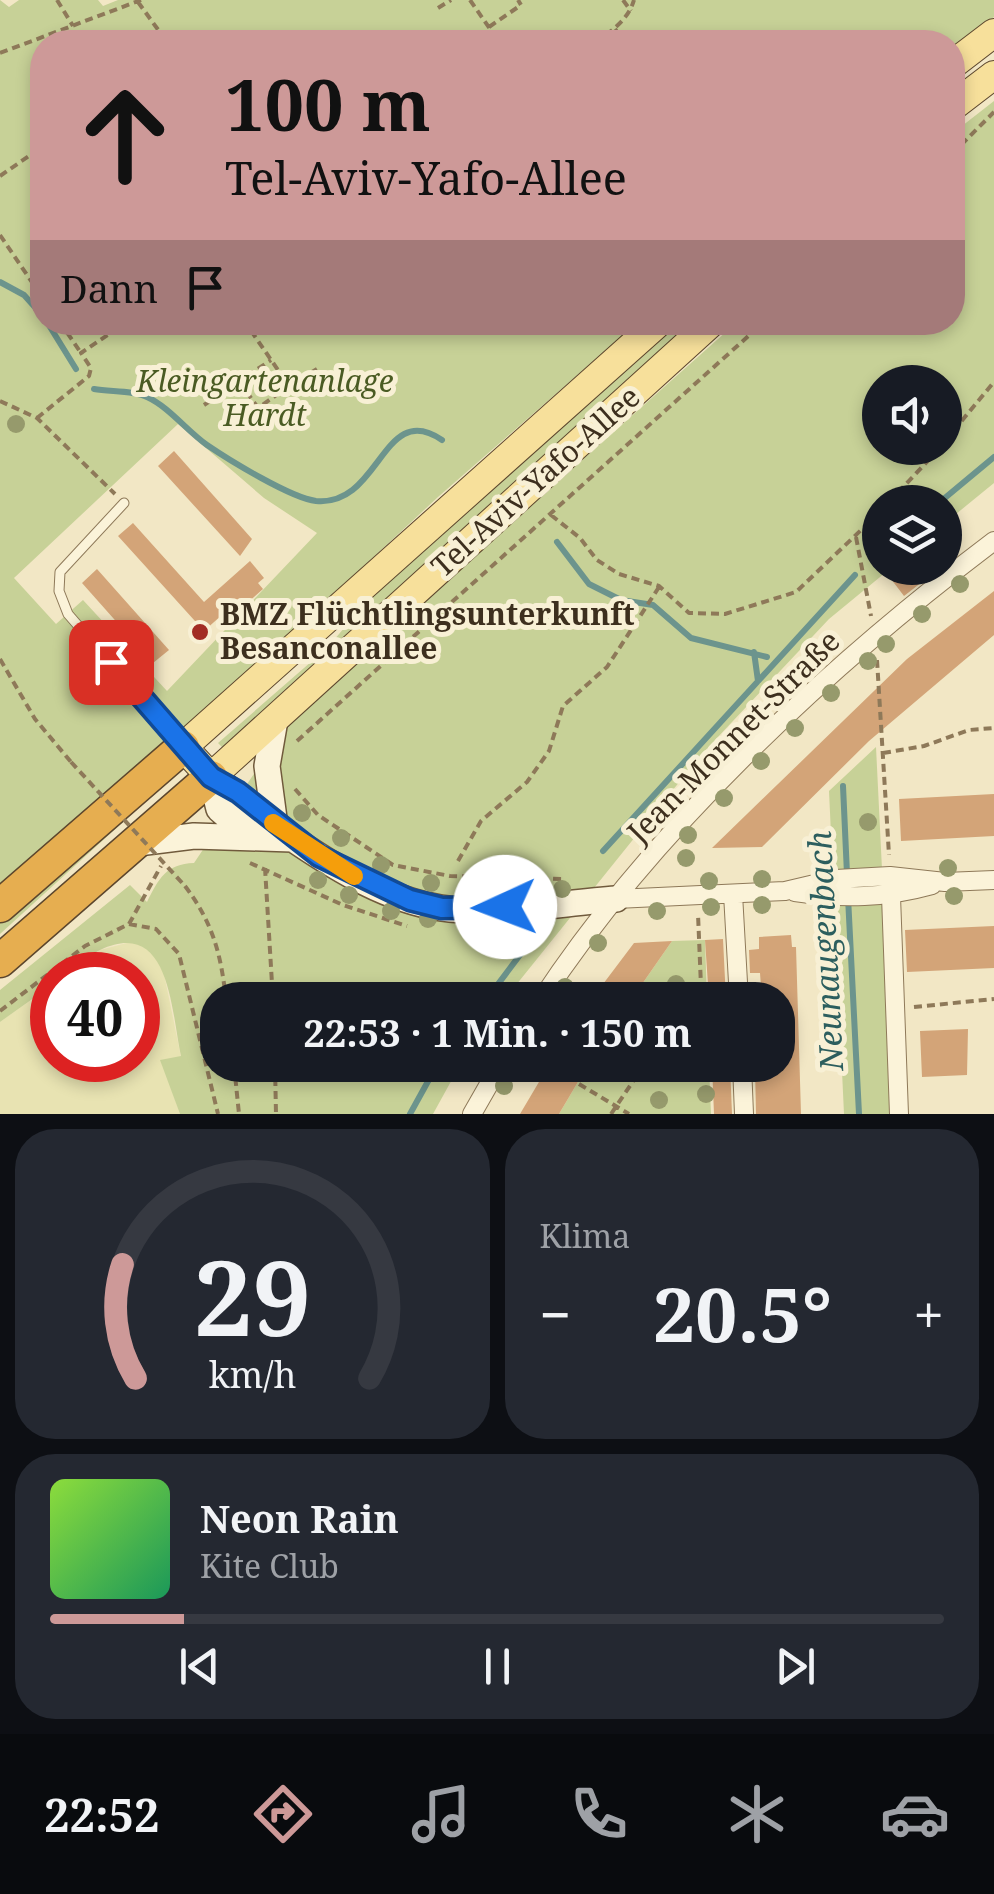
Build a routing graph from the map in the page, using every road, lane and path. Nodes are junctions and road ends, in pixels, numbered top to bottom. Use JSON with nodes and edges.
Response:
{"nodes":[{"id":1,"x":57,"y":0,"type":"edge"},
{"id":2,"x":450,"y":0,"type":"edge"},
{"id":3,"x":470,"y":0,"type":"edge"},
{"id":4,"x":518,"y":0,"type":"edge"},
{"id":5,"x":623,"y":0,"type":"edge"},
{"id":6,"x":634,"y":0,"type":"edge"},
{"id":7,"x":140,"y":1,"type":"edge"},
{"id":8,"x":438,"y":8,"type":"dead end"},
{"id":9,"x":631,"y":11,"type":"junction"},
{"id":10,"x":73,"y":26,"type":"junction"},
{"id":11,"x":489,"y":28,"type":"joint"},
{"id":12,"x":615,"y":29,"type":"edge"},
{"id":13,"x":62,"y":30,"type":"edge"},
{"id":14,"x":159,"y":30,"type":"edge"},
{"id":15,"x":994,"y":33,"type":"edge"},
{"id":16,"x":30,"y":42,"type":"edge"},
{"id":17,"x":0,"y":53,"type":"edge"},
{"id":18,"x":965,"y":55,"type":"edge"},
{"id":19,"x":994,"y":75,"type":"edge"},
{"id":20,"x":965,"y":97,"type":"edge"},
{"id":21,"x":994,"y":112,"type":"edge"},
{"id":22,"x":965,"y":141,"type":"edge"},
{"id":23,"x":30,"y":155,"type":"edge"},
{"id":24,"x":0,"y":176,"type":"edge"},
{"id":25,"x":0,"y":236,"type":"edge"},
{"id":26,"x":30,"y":280,"type":"edge"},
{"id":27,"x":69,"y":335,"type":"edge"},
{"id":28,"x":108,"y":335,"type":"edge"},
{"id":29,"x":254,"y":335,"type":"edge"},
{"id":30,"x":643,"y":335,"type":"edge"},
{"id":31,"x":698,"y":335,"type":"edge"},
{"id":32,"x":750,"y":335,"type":"edge"},
{"id":33,"x":81,"y":353,"type":"junction"},
{"id":34,"x":271,"y":360,"type":"junction"},
{"id":35,"x":317,"y":369,"type":"dead end"},
{"id":36,"x":239,"y":382,"type":"junction"},
{"id":37,"x":994,"y":382,"type":"edge"},
{"id":38,"x":290,"y":386,"type":"junction"},
{"id":39,"x":0,"y":401,"type":"edge"},
{"id":40,"x":204,"y":405,"type":"dead end"},
{"id":41,"x":37,"y":418,"type":"junction"},
{"id":42,"x":962,"y":421,"type":"edge"},
{"id":43,"x":924,"y":465,"type":"edge"},
{"id":44,"x":904,"y":485,"type":"edge"},
{"id":45,"x":124,"y":503,"type":"joint"},
{"id":46,"x":551,"y":515,"type":"junction"},
{"id":47,"x":862,"y":531,"type":"edge"},
{"id":48,"x":856,"y":537,"type":"junction"},
{"id":49,"x":994,"y":541,"type":"edge"},
{"id":50,"x":659,"y":586,"type":"junction"},
{"id":51,"x":875,"y":635,"type":"junction"},
{"id":52,"x":0,"y":659,"type":"edge"},
{"id":53,"x":275,"y":720,"type":"junction"},
{"id":54,"x":994,"y":728,"type":"edge"},
{"id":55,"x":293,"y":745,"type":"dead end"},
{"id":56,"x":182,"y":747,"type":"junction"},
{"id":57,"x":883,"y":753,"type":"junction"},
{"id":58,"x":290,"y":776,"type":"dead end"},
{"id":59,"x":211,"y":777,"type":"junction"},
{"id":60,"x":284,"y":832,"type":"junction"},
{"id":61,"x":251,"y":837,"type":"junction"},
{"id":62,"x":138,"y":843,"type":"junction"},
{"id":63,"x":175,"y":854,"type":"dead end"},
{"id":64,"x":458,"y":860,"type":"dead end"},
{"id":65,"x":890,"y":876,"type":"junction"},
{"id":66,"x":571,"y":880,"type":"dead end"},
{"id":67,"x":994,"y":880,"type":"edge"},
{"id":68,"x":945,"y":882,"type":"junction"},
{"id":69,"x":785,"y":891,"type":"junction"},
{"id":70,"x":733,"y":894,"type":"junction"},
{"id":71,"x":697,"y":895,"type":"junction"},
{"id":72,"x":890,"y":896,"type":"junction"},
{"id":73,"x":616,"y":899,"type":"junction"},
{"id":74,"x":0,"y":906,"type":"edge"},
{"id":75,"x":129,"y":924,"type":"junction"},
{"id":76,"x":0,"y":961,"type":"edge"},
{"id":77,"x":224,"y":982,"type":"edge"},
{"id":78,"x":271,"y":982,"type":"edge"},
{"id":79,"x":554,"y":982,"type":"edge"},
{"id":80,"x":700,"y":982,"type":"edge"},
{"id":81,"x":737,"y":982,"type":"edge"},
{"id":82,"x":994,"y":1000,"type":"edge"},
{"id":83,"x":894,"y":1009,"type":"junction"},
{"id":84,"x":0,"y":1011,"type":"edge"},
{"id":85,"x":236,"y":1082,"type":"edge"},
{"id":86,"x":275,"y":1082,"type":"edge"},
{"id":87,"x":490,"y":1082,"type":"edge"},
{"id":88,"x":632,"y":1082,"type":"edge"},
{"id":89,"x":743,"y":1082,"type":"edge"},
{"id":90,"x":579,"y":1084,"type":"dead end"},
{"id":91,"x":616,"y":1106,"type":"junction"},
{"id":92,"x":218,"y":1114,"type":"edge"},
{"id":93,"x":240,"y":1114,"type":"edge"},
{"id":94,"x":276,"y":1114,"type":"edge"},
{"id":95,"x":472,"y":1114,"type":"edge"},
{"id":96,"x":611,"y":1114,"type":"edge"},
{"id":97,"x":629,"y":1114,"type":"edge"},
{"id":98,"x":744,"y":1114,"type":"edge"},
{"id":99,"x":899,"y":1114,"type":"edge"}],
"edges":[{"from":1,"to":10,"type":"path"},
{"from":2,"to":8,"type":"path"},
{"from":3,"to":11,"type":"path"},
{"from":4,"to":11,"type":"path"},
{"from":5,"to":9,"type":"path"},
{"from":6,"to":9,"type":"path"},
{"from":7,"to":10,"type":"path"},
{"from":7,"to":14,"type":"path"},
{"from":9,"to":12,"type":"path"},
{"from":10,"to":13,"type":"path"},
{"from":15,"to":18,"type":"main road"},
{"from":16,"to":17,"type":"path"},
{"from":19,"to":20,"type":"main road"},
{"from":21,"to":22,"type":"path"},
{"from":23,"to":24,"type":"path"},
{"from":25,"to":26,"type":"path"},
{"from":27,"to":33,"type":"path"},
{"from":28,"to":33,"type":"path"},
{"from":29,"to":34,"type":"path"},
{"from":30,"to":56,"type":"main road","name":"Tel-Aviv-Yafo-Allee"},
{"from":31,"to":53,"type":"main road","name":"Tel-Aviv-Yafo-Allee"},
{"from":32,"to":46,"type":"path"},
{"from":33,"to":41,"type":"path"},
{"from":34,"to":36,"type":"path"},
{"from":34,"to":38,"type":"path"},
{"from":35,"to":38,"type":"path"},
{"from":36,"to":38,"type":"path"},
{"from":36,"to":40,"type":"path"},
{"from":37,"to":42,"type":"path"},
{"from":39,"to":41,"type":"path"},
{"from":41,"to":45,"type":"path"},
{"from":43,"to":44,"type":"path"},
{"from":45,"to":56,"type":"lane"},
{"from":46,"to":50,"type":"path"},
{"from":46,"to":55,"type":"path"},
{"from":47,"to":48,"type":"path"},
{"from":48,"to":50,"type":"path"},
{"from":48,"to":51,"type":"path"},
{"from":49,"to":51,"type":"street","name":"Jean-Monnet-Straße"},
{"from":50,"to":64,"type":"path"},
{"from":51,"to":57,"type":"path"},
{"from":51,"to":73,"type":"street","name":"Jean-Monnet-Straße"},
{"from":52,"to":77,"type":"path","bridge":true},
{"from":53,"to":59,"type":"main road","name":"Tel-Aviv-Yafo-Allee"},
{"from":53,"to":60,"type":"street"},
{"from":54,"to":57,"type":"path"},
{"from":56,"to":59,"type":"main road"},
{"from":56,"to":74,"type":"highway","name":"Tel-Aviv-Yafo-Allee"},
{"from":57,"to":65,"type":"path"},
{"from":58,"to":66,"type":"path"},
{"from":59,"to":60,"type":"street"},
{"from":59,"to":61,"type":"street"},
{"from":59,"to":62,"type":"highway","name":"Tel-Aviv-Yafo-Allee"},
{"from":60,"to":61,"type":"street"},
{"from":60,"to":73,"type":"street"},
{"from":60,"to":78,"type":"path"},
{"from":61,"to":62,"type":"street"},
{"from":62,"to":76,"type":"highway","name":"Tel-Aviv-Yafo-Allee"},
{"from":63,"to":75,"type":"path"},
{"from":65,"to":68,"type":"street"},
{"from":65,"to":69,"type":"street"},
{"from":67,"to":68,"type":"street"},
{"from":68,"to":72,"type":"street"},
{"from":69,"to":70,"type":"street"},
{"from":69,"to":72,"type":"street"},
{"from":70,"to":71,"type":"street"},
{"from":70,"to":81,"type":"street"},
{"from":71,"to":73,"type":"street"},
{"from":71,"to":80,"type":"path"},
{"from":72,"to":83,"type":"street"},
{"from":73,"to":79,"type":"street","name":"Jean-Monnet-Straße"},
{"from":75,"to":84,"type":"path"},
{"from":75,"to":92,"type":"path"},
{"from":82,"to":83,"type":"path"},
{"from":83,"to":99,"type":"street"},
{"from":85,"to":93,"type":"path"},
{"from":86,"to":94,"type":"path"},
{"from":87,"to":95,"type":"street"},
{"from":88,"to":91,"type":"path"},
{"from":89,"to":98,"type":"street"},
{"from":90,"to":91,"type":"path"},
{"from":91,"to":96,"type":"path"},
{"from":91,"to":97,"type":"path"}]}
